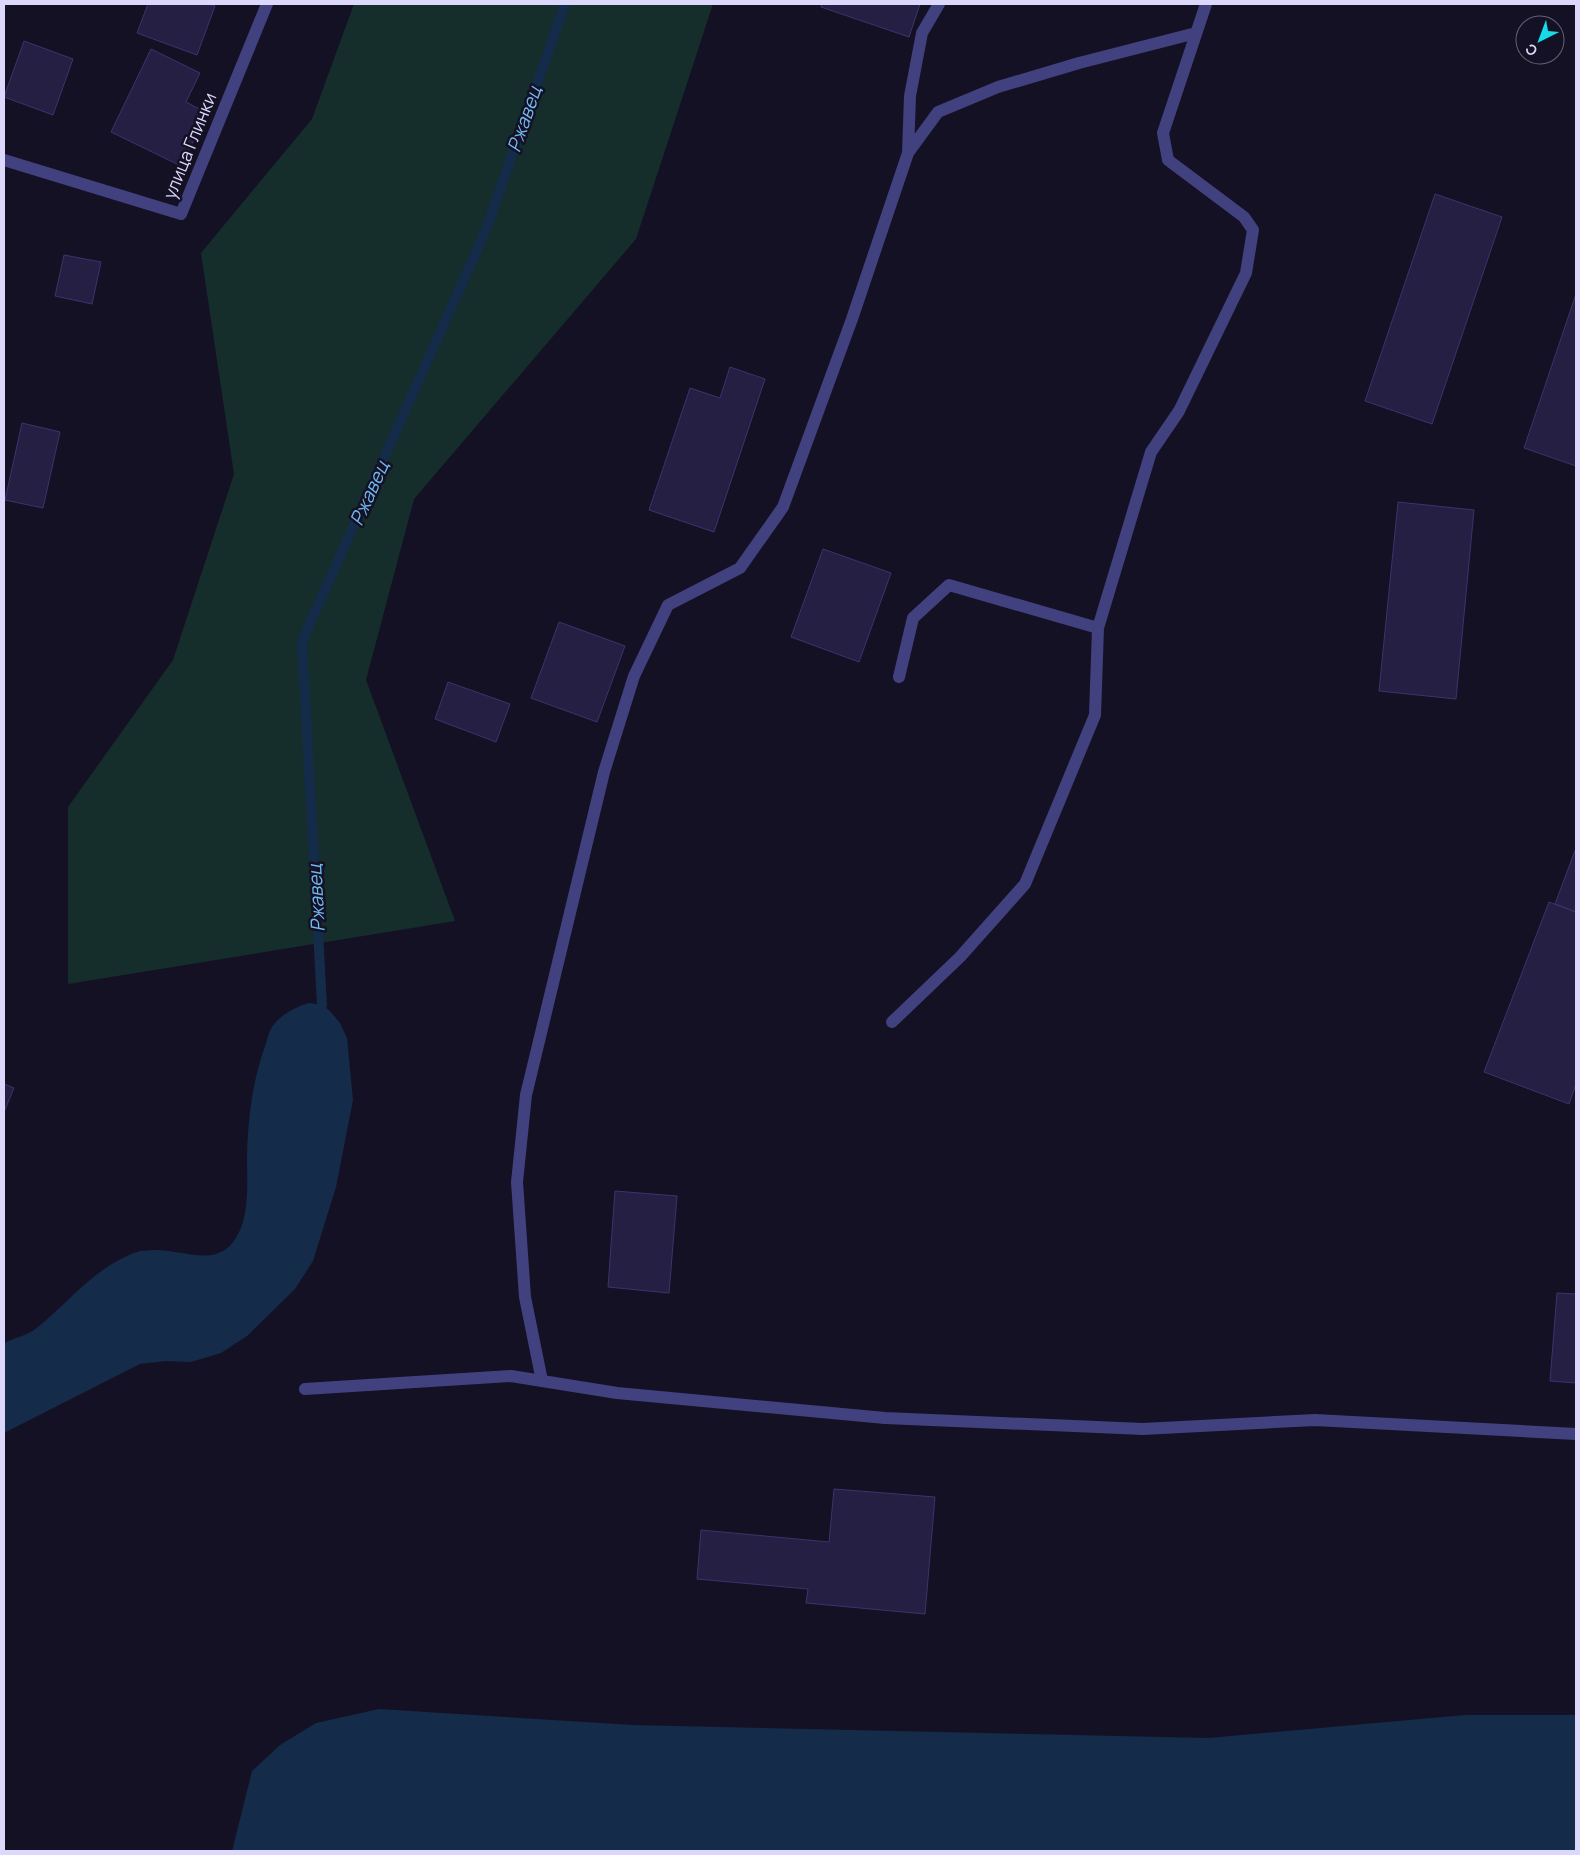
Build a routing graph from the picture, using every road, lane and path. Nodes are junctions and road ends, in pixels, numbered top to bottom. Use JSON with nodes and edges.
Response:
{"nodes":[{"id":1,"x":267,"y":4,"type":"edge"},
{"id":2,"x":938,"y":4,"type":"edge"},
{"id":3,"x":1206,"y":4,"type":"edge"},
{"id":4,"x":1196,"y":33,"type":"junction"},
{"id":5,"x":908,"y":153,"type":"junction"},
{"id":6,"x":4,"y":160,"type":"edge"},
{"id":7,"x":1098,"y":628,"type":"junction"},
{"id":8,"x":900,"y":677,"type":"dead end"},
{"id":9,"x":892,"y":1022,"type":"dead end"},
{"id":10,"x":542,"y":1381,"type":"junction"},
{"id":11,"x":305,"y":1389,"type":"dead end"},
{"id":12,"x":1576,"y":1434,"type":"edge"}],
"edges":[{"from":1,"to":6,"type":"street","name":"улица Глинки"},
{"from":2,"to":5,"type":"street"},
{"from":3,"to":4,"type":"street"},
{"from":4,"to":5,"type":"street"},
{"from":4,"to":7,"type":"street"},
{"from":5,"to":10,"type":"street"},
{"from":7,"to":8,"type":"street"},
{"from":7,"to":9,"type":"street"},
{"from":10,"to":11,"type":"street"},
{"from":10,"to":12,"type":"street"}]}
